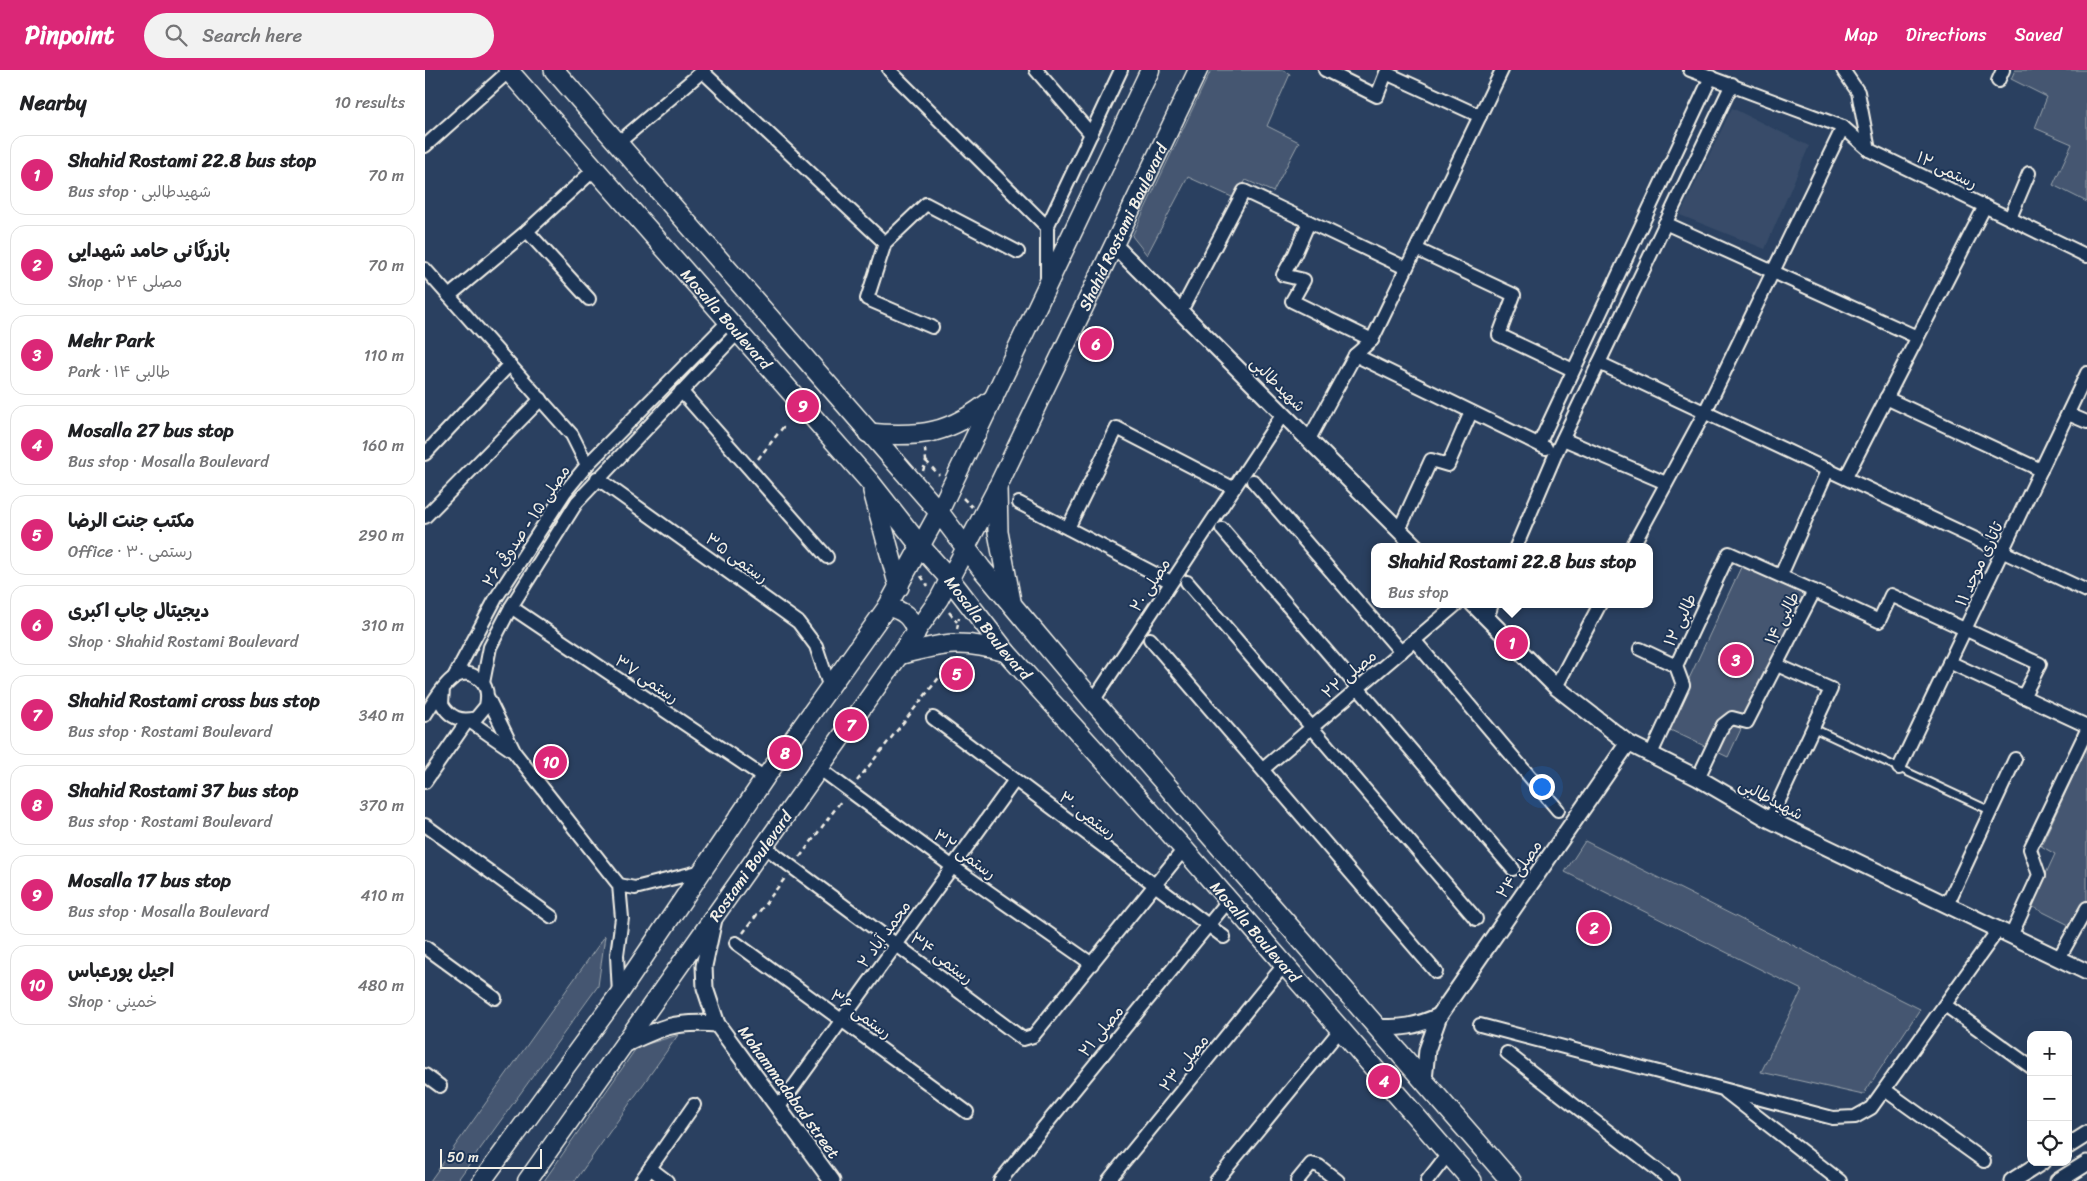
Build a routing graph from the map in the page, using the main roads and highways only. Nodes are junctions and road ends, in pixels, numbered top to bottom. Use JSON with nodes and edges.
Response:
{"nodes":[{"id":1,"x":553,"y":70,"type":"edge"},
{"id":2,"x":1150,"y":70,"type":"edge"},
{"id":3,"x":1198,"y":70,"type":"edge"},
{"id":4,"x":509,"y":71,"type":"edge"},
{"id":5,"x":750,"y":296,"type":"junction"},
{"id":6,"x":733,"y":327,"type":"junction"},
{"id":7,"x":993,"y":400,"type":"junction"},
{"id":8,"x":868,"y":433,"type":"junction"},
{"id":9,"x":871,"y":482,"type":"junction"},
{"id":10,"x":997,"y":488,"type":"junction"},
{"id":11,"x":939,"y":512,"type":"junction"},
{"id":12,"x":921,"y":547,"type":"junction"},
{"id":13,"x":967,"y":547,"type":"junction"},
{"id":14,"x":949,"y":578,"type":"junction"},
{"id":15,"x":899,"y":587,"type":"junction"},
{"id":16,"x":1012,"y":604,"type":"junction"},
{"id":17,"x":887,"y":607,"type":"junction"},
{"id":18,"x":916,"y":633,"type":"junction"},
{"id":19,"x":1006,"y":652,"type":"junction"},
{"id":20,"x":902,"y":654,"type":"junction"},
{"id":21,"x":482,"y":1181,"type":"edge"},
{"id":22,"x":527,"y":1181,"type":"edge"},
{"id":23,"x":1472,"y":1181,"type":"edge"},
{"id":24,"x":1511,"y":1181,"type":"edge"}],
"edges":[{"from":1,"to":5,"type":"main road","name":"Mosalla Boulevard"},
{"from":2,"to":7,"type":"main road"},
{"from":3,"to":10,"type":"main road","name":"Shahid Rostami Boulevard"},
{"from":4,"to":6,"type":"main road","name":"Mosalla Boulevard"},
{"from":5,"to":6,"type":"main road"},
{"from":5,"to":8,"type":"main road","name":"Mosalla Boulevard"},
{"from":6,"to":9,"type":"main road","name":"Mosalla Boulevard"},
{"from":7,"to":8,"type":"main road"},
{"from":7,"to":11,"type":"main road"},
{"from":8,"to":11,"type":"main road","name":"Mosalla Boulevard"},
{"from":9,"to":12,"type":"main road","name":"Mosalla Boulevard"},
{"from":9,"to":15,"type":"main road"},
{"from":10,"to":13,"type":"main road","name":"Shahid Rostami Boulevard"},
{"from":10,"to":16,"type":"main road"},
{"from":11,"to":12,"type":"main road"},
{"from":11,"to":13,"type":"main road","name":"Mosalla Boulevard"},
{"from":12,"to":14,"type":"main road","name":"Mosalla Boulevard"},
{"from":12,"to":15,"type":"main road"},
{"from":13,"to":14,"type":"main road","name":"Rostami Boulevard"},
{"from":13,"to":16,"type":"main road","name":"Mosalla Boulevard"},
{"from":14,"to":18,"type":"main road","name":"Rostami Boulevard"},
{"from":14,"to":19,"type":"main road","name":"Mosalla Boulevard"},
{"from":15,"to":17,"type":"main road"},
{"from":16,"to":24,"type":"main road","name":"Mosalla Boulevard"},
{"from":17,"to":18,"type":"main road"},
{"from":17,"to":21,"type":"main road"},
{"from":18,"to":20,"type":"main road","name":"Rostami Boulevard"},
{"from":19,"to":20,"type":"main road"},
{"from":19,"to":23,"type":"main road","name":"Mosalla Boulevard"},
{"from":20,"to":22,"type":"main road","name":"Rostami Boulevard"}]}
